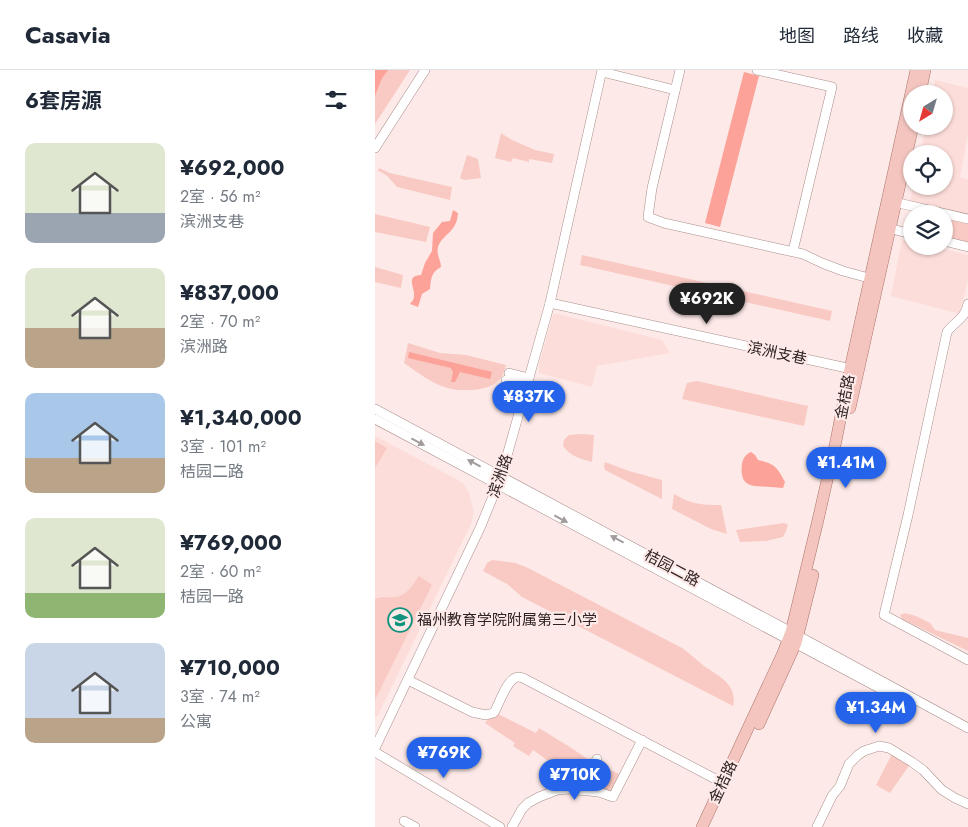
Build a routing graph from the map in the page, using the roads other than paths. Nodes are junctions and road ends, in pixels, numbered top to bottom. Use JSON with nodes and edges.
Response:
{"nodes":[{"id":1,"x":425,"y":70,"type":"edge"},
{"id":2,"x":679,"y":70,"type":"edge"},
{"id":3,"x":757,"y":70,"type":"edge"},
{"id":4,"x":917,"y":70,"type":"edge"},
{"id":5,"x":925,"y":70,"type":"edge"},
{"id":6,"x":602,"y":71,"type":"edge"},
{"id":7,"x":922,"y":85,"type":"edge"},
{"id":8,"x":675,"y":90,"type":"junction"},
{"id":9,"x":910,"y":135,"type":"edge"},
{"id":10,"x":375,"y":148,"type":"edge"},
{"id":11,"x":892,"y":201,"type":"junction"},
{"id":12,"x":968,"y":219,"type":"edge"},
{"id":13,"x":886,"y":227,"type":"junction"},
{"id":14,"x":903,"y":232,"type":"edge"},
{"id":15,"x":953,"y":243,"type":"edge"},
{"id":16,"x":968,"y":247,"type":"edge"},
{"id":17,"x":793,"y":251,"type":"junction"},
{"id":18,"x":875,"y":279,"type":"junction"},
{"id":19,"x":550,"y":303,"type":"junction"},
{"id":20,"x":968,"y":304,"type":"edge"},
{"id":21,"x":854,"y":370,"type":"junction"},
{"id":22,"x":507,"y":377,"type":"dead end"},
{"id":23,"x":528,"y":382,"type":"junction"},
{"id":24,"x":375,"y":410,"type":"edge"},
{"id":25,"x":375,"y":420,"type":"edge"},
{"id":26,"x":499,"y":481,"type":"junction"},
{"id":27,"x":794,"y":638,"type":"junction"},
{"id":28,"x":968,"y":660,"type":"edge"},
{"id":29,"x":408,"y":680,"type":"junction"},
{"id":30,"x":968,"y":728,"type":"edge"},
{"id":31,"x":968,"y":735,"type":"edge"},
{"id":32,"x":643,"y":740,"type":"junction"},
{"id":33,"x":375,"y":750,"type":"edge"},
{"id":34,"x":723,"y":783,"type":"junction"},
{"id":35,"x":968,"y":804,"type":"edge"},
{"id":36,"x":404,"y":821,"type":"dead end"},
{"id":37,"x":415,"y":827,"type":"edge"},
{"id":38,"x":500,"y":827,"type":"edge"},
{"id":39,"x":512,"y":827,"type":"edge"},
{"id":40,"x":702,"y":827,"type":"edge"},
{"id":41,"x":709,"y":827,"type":"edge"},
{"id":42,"x":817,"y":827,"type":"edge"}],
"edges":[{"from":1,"to":10,"type":"street"},
{"from":2,"to":8,"type":"street"},
{"from":3,"to":17,"type":"street"},
{"from":4,"to":11,"type":"main road","name":"金桔路"},
{"from":5,"to":7,"type":"main road"},
{"from":6,"to":8,"type":"street"},
{"from":6,"to":19,"type":"street","name":"滨洲路"},
{"from":8,"to":17,"type":"street"},
{"from":9,"to":11,"type":"main road"},
{"from":11,"to":12,"type":"street"},
{"from":11,"to":13,"type":"main road","name":"金桔路"},
{"from":13,"to":14,"type":"street"},
{"from":13,"to":18,"type":"main road","name":"金桔路"},
{"from":15,"to":16,"type":"street"},
{"from":17,"to":18,"type":"street"},
{"from":18,"to":21,"type":"main road","name":"金桔路"},
{"from":19,"to":21,"type":"street","name":"滨洲支巷"},
{"from":19,"to":23,"type":"street","name":"滨洲路"},
{"from":20,"to":28,"type":"street"},
{"from":21,"to":27,"type":"main road","name":"金桔路"},
{"from":22,"to":23,"type":"street"},
{"from":23,"to":26,"type":"street","name":"滨洲路"},
{"from":26,"to":24,"type":"street","name":"桔园二路","one_way":true},
{"from":25,"to":26,"type":"street","name":"桔园二路","one_way":true},
{"from":26,"to":27,"type":"street","name":"桔园二路"},
{"from":26,"to":29,"type":"street","name":"滨洲路"},
{"from":27,"to":30,"type":"street","name":"桔园二路"},
{"from":27,"to":31,"type":"street","name":"桔园二路"},
{"from":27,"to":34,"type":"main road","name":"金桔路"},
{"from":27,"to":41,"type":"main road"},
{"from":29,"to":32,"type":"street"},
{"from":29,"to":33,"type":"street","name":"滨洲路"},
{"from":32,"to":34,"type":"street"},
{"from":32,"to":39,"type":"street"},
{"from":33,"to":38,"type":"street"},
{"from":34,"to":40,"type":"main road","name":"金桔路"},
{"from":35,"to":42,"type":"street"},
{"from":36,"to":37,"type":"street"}]}
